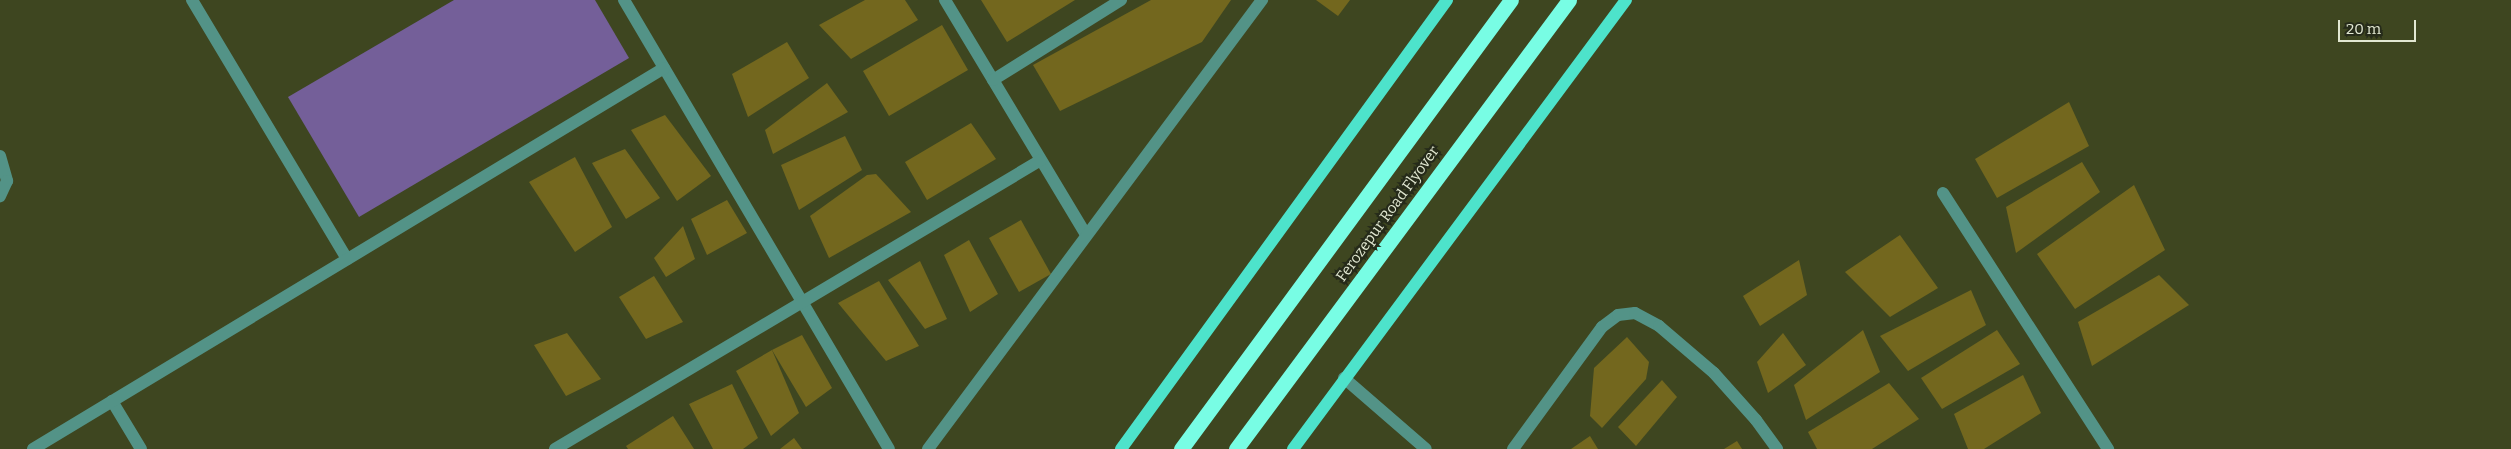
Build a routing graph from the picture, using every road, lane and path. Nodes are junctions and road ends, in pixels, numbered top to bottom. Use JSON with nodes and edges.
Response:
{"nodes":[{"id":1,"x":192,"y":0,"type":"edge"},
{"id":2,"x":624,"y":0,"type":"edge"},
{"id":3,"x":945,"y":0,"type":"edge"},
{"id":4,"x":1121,"y":0,"type":"edge"},
{"id":5,"x":1262,"y":0,"type":"edge"},
{"id":6,"x":1447,"y":0,"type":"edge"},
{"id":7,"x":1511,"y":0,"type":"edge"},
{"id":8,"x":1568,"y":0,"type":"edge"},
{"id":9,"x":1626,"y":0,"type":"edge"},
{"id":10,"x":664,"y":68,"type":"junction"},
{"id":11,"x":993,"y":80,"type":"junction"},
{"id":12,"x":0,"y":156,"type":"edge"},
{"id":13,"x":1041,"y":160,"type":"junction"},
{"id":14,"x":1943,"y":193,"type":"dead end"},
{"id":15,"x":0,"y":196,"type":"edge"},
{"id":16,"x":1086,"y":236,"type":"junction"},
{"id":17,"x":347,"y":259,"type":"junction"},
{"id":18,"x":804,"y":304,"type":"junction"},
{"id":19,"x":1344,"y":378,"type":"junction"},
{"id":20,"x":112,"y":402,"type":"junction"},
{"id":21,"x":33,"y":449,"type":"edge"},
{"id":22,"x":141,"y":449,"type":"edge"},
{"id":23,"x":555,"y":449,"type":"edge"},
{"id":24,"x":889,"y":449,"type":"edge"},
{"id":25,"x":928,"y":449,"type":"edge"},
{"id":26,"x":1121,"y":449,"type":"edge"},
{"id":27,"x":1181,"y":449,"type":"edge"},
{"id":28,"x":1236,"y":449,"type":"edge"},
{"id":29,"x":1293,"y":449,"type":"edge"},
{"id":30,"x":1426,"y":449,"type":"edge"},
{"id":31,"x":1513,"y":449,"type":"edge"},
{"id":32,"x":1777,"y":449,"type":"edge"},
{"id":33,"x":2108,"y":449,"type":"edge"}],
"edges":[{"from":1,"to":17,"type":"street"},
{"from":2,"to":10,"type":"street"},
{"from":3,"to":11,"type":"street"},
{"from":4,"to":11,"type":"street"},
{"from":5,"to":16,"type":"street"},
{"from":6,"to":26,"type":"main road"},
{"from":7,"to":27,"type":"highway","name":"Ferozepur Road Flyover"},
{"from":8,"to":28,"type":"highway","name":"Ferozepur Road Flyover"},
{"from":9,"to":19,"type":"main road"},
{"from":10,"to":17,"type":"street"},
{"from":10,"to":18,"type":"street"},
{"from":11,"to":13,"type":"street"},
{"from":12,"to":15,"type":"street"},
{"from":13,"to":16,"type":"street"},
{"from":13,"to":18,"type":"street"},
{"from":14,"to":33,"type":"street"},
{"from":16,"to":25,"type":"street"},
{"from":17,"to":20,"type":"street"},
{"from":18,"to":23,"type":"street"},
{"from":18,"to":24,"type":"street"},
{"from":19,"to":29,"type":"main road"},
{"from":19,"to":30,"type":"street"},
{"from":20,"to":21,"type":"street"},
{"from":20,"to":22,"type":"street"},
{"from":31,"to":32,"type":"street"}]}
